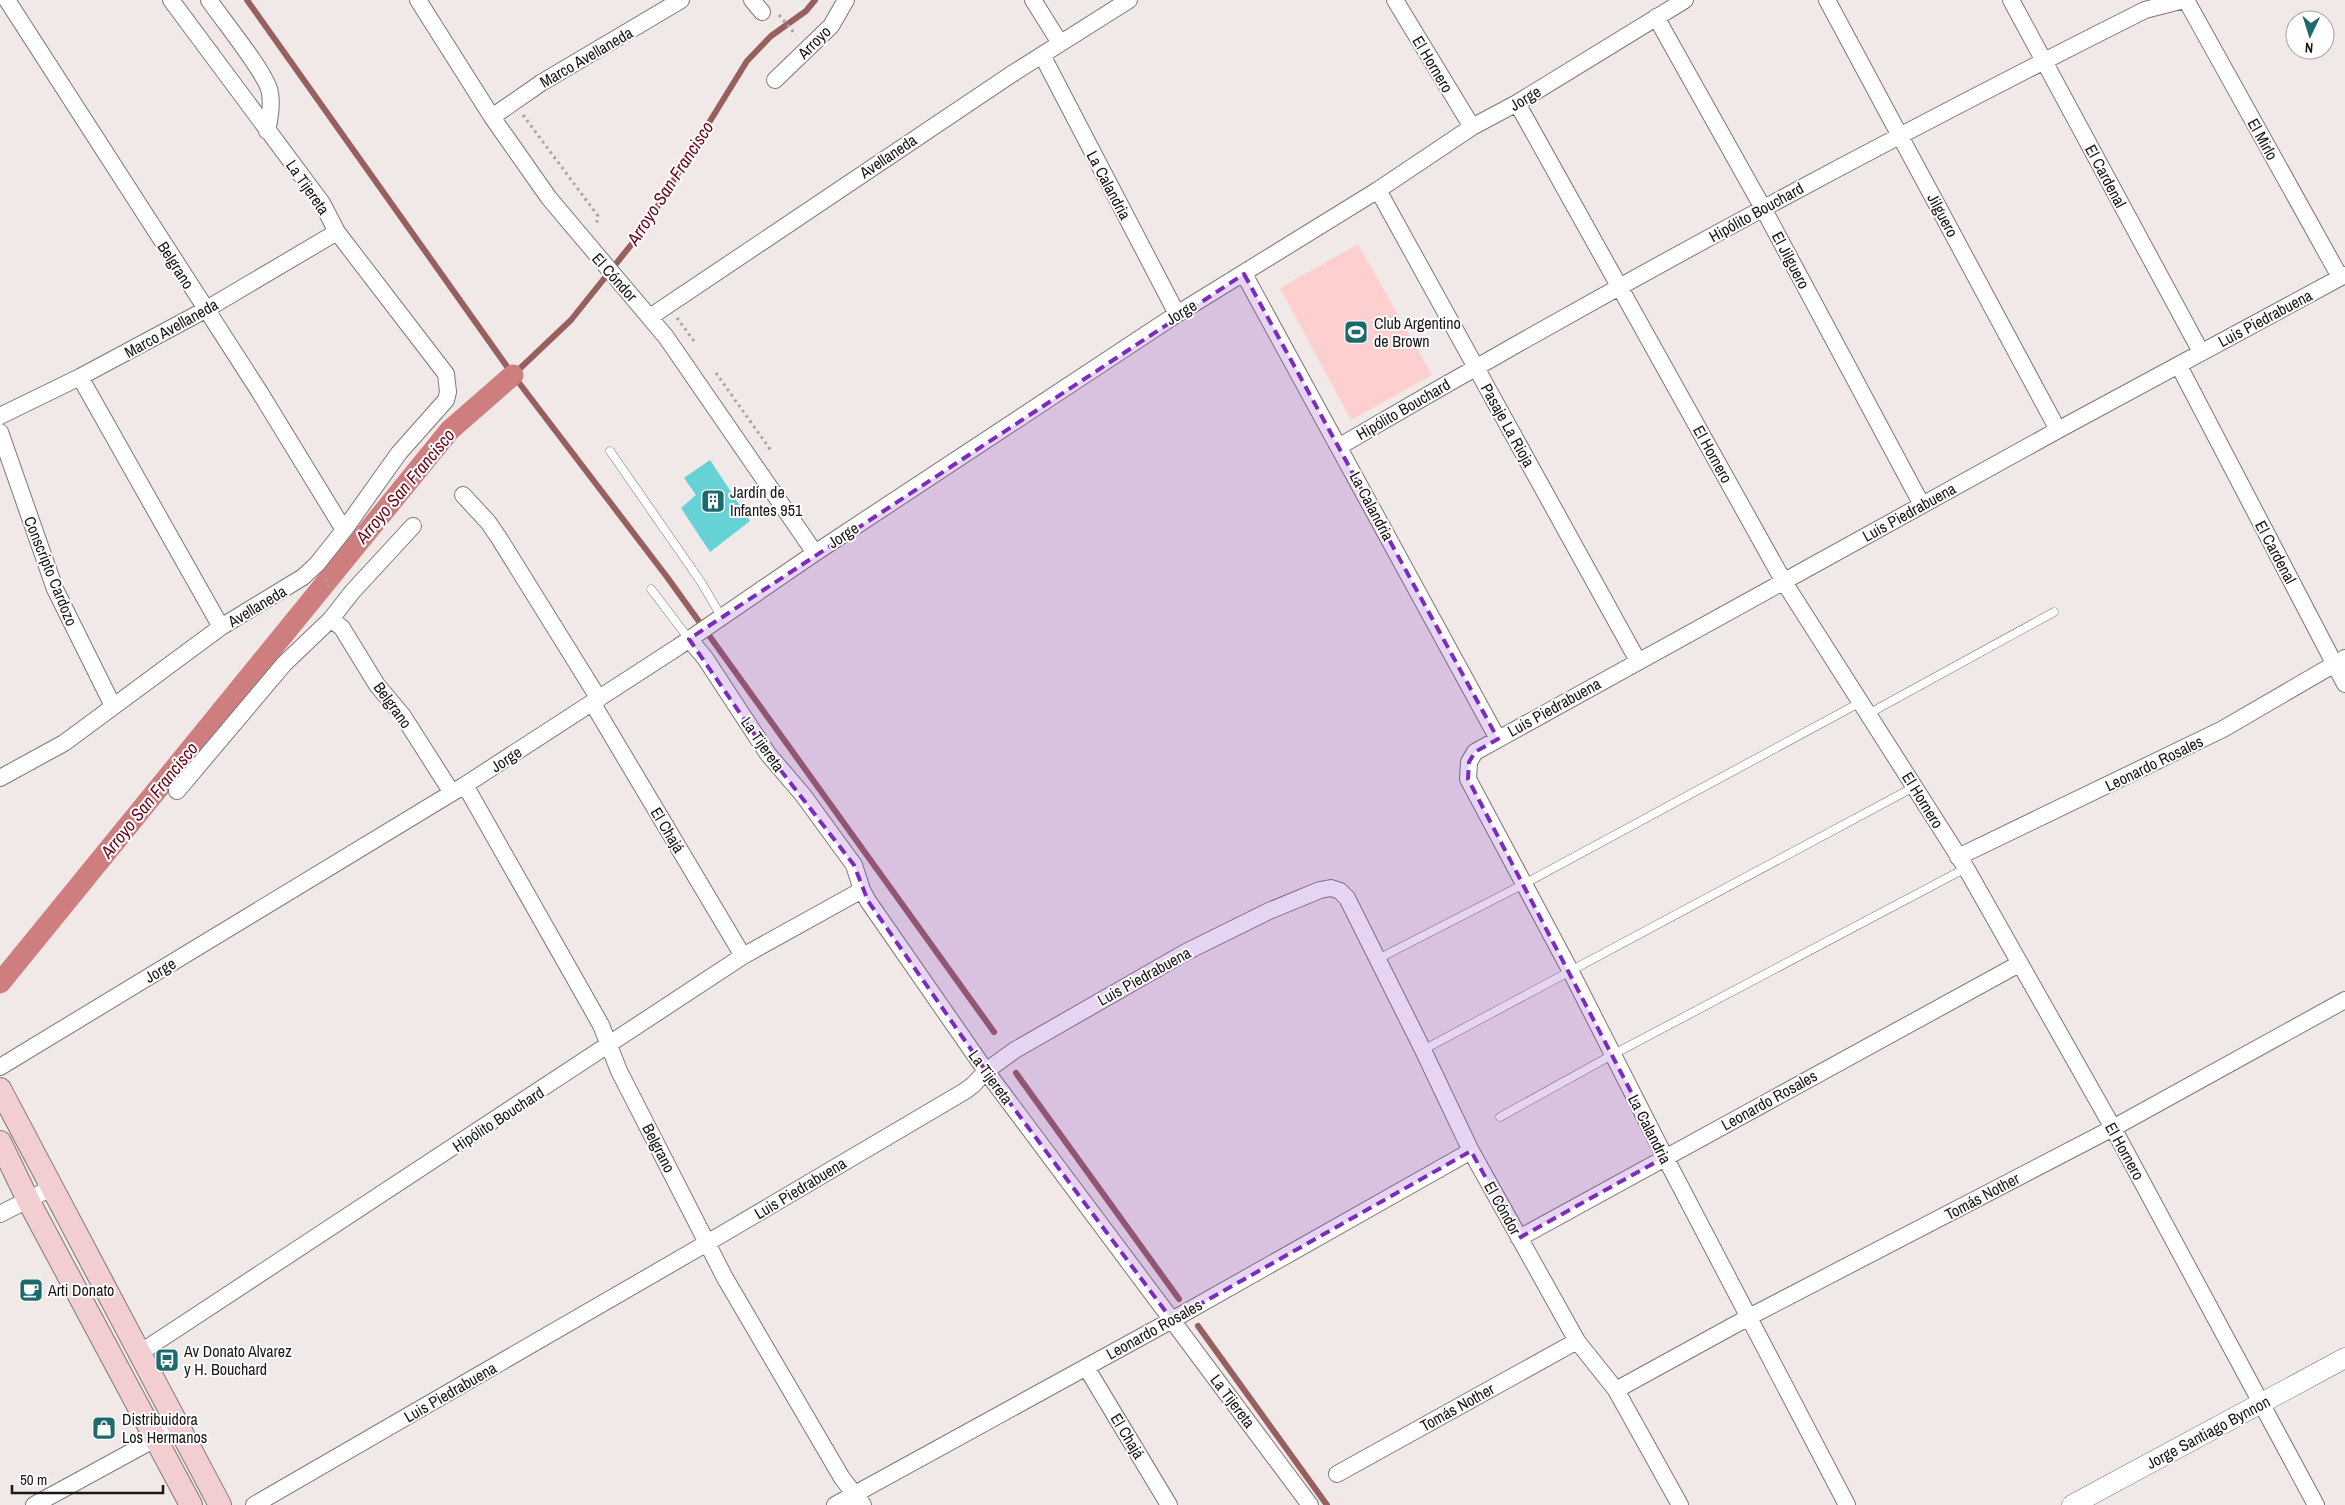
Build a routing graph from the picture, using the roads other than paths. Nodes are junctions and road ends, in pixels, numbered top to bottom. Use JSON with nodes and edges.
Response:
{"nodes":[{"id":1,"x":7,"y":0,"type":"edge"},
{"id":2,"x":171,"y":0,"type":"edge"},
{"id":3,"x":208,"y":0,"type":"edge"},
{"id":4,"x":418,"y":0,"type":"edge"},
{"id":5,"x":681,"y":0,"type":"edge"},
{"id":6,"x":846,"y":0,"type":"edge"},
{"id":7,"x":1033,"y":0,"type":"edge"},
{"id":8,"x":1129,"y":0,"type":"edge"},
{"id":9,"x":1395,"y":0,"type":"edge"},
{"id":10,"x":1684,"y":0,"type":"edge"},
{"id":11,"x":1827,"y":0,"type":"edge"},
{"id":12,"x":2011,"y":0,"type":"edge"},
{"id":13,"x":2185,"y":0,"type":"edge"},
{"id":14,"x":1656,"y":17,"type":"junction"},
{"id":15,"x":1060,"y":43,"type":"junction"},
{"id":16,"x":1042,"y":55,"type":"junction"},
{"id":17,"x":2043,"y":61,"type":"junction"},
{"id":18,"x":776,"y":80,"type":"dead end"},
{"id":19,"x":1517,"y":103,"type":"junction"},
{"id":20,"x":492,"y":117,"type":"junction"},
{"id":21,"x":1472,"y":127,"type":"junction"},
{"id":22,"x":268,"y":131,"type":"junction"},
{"id":23,"x":1900,"y":135,"type":"junction"},
{"id":24,"x":1378,"y":190,"type":"junction"},
{"id":25,"x":1763,"y":208,"type":"junction"},
{"id":26,"x":337,"y":232,"type":"junction"},
{"id":27,"x":1244,"y":274,"type":"junction"},
{"id":28,"x":2342,"y":276,"type":"edge"},
{"id":29,"x":1621,"y":287,"type":"junction"},
{"id":30,"x":205,"y":310,"type":"junction"},
{"id":31,"x":1177,"y":314,"type":"junction"},
{"id":32,"x":650,"y":317,"type":"junction"},
{"id":33,"x":2201,"y":352,"type":"junction"},
{"id":34,"x":2179,"y":366,"type":"junction"},
{"id":35,"x":1475,"y":367,"type":"junction"},
{"id":36,"x":446,"y":374,"type":"joint"},
{"id":37,"x":80,"y":377,"type":"junction"},
{"id":38,"x":2,"y":410,"type":"edge"},
{"id":39,"x":2058,"y":430,"type":"junction"},
{"id":40,"x":0,"y":432,"type":"edge"},
{"id":41,"x":1340,"y":446,"type":"junction"},
{"id":42,"x":610,"y":451,"type":"dead end"},
{"id":43,"x":463,"y":495,"type":"dead end"},
{"id":44,"x":1922,"y":505,"type":"junction"},
{"id":45,"x":413,"y":526,"type":"dead end"},
{"id":46,"x":344,"y":530,"type":"junction"},
{"id":47,"x":815,"y":553,"type":"junction"},
{"id":48,"x":1784,"y":582,"type":"junction"},
{"id":49,"x":651,"y":589,"type":"dead end"},
{"id":50,"x":2054,"y":612,"type":"dead end"},
{"id":51,"x":331,"y":618,"type":"junction"},
{"id":52,"x":716,"y":619,"type":"junction"},
{"id":53,"x":221,"y":627,"type":"junction"},
{"id":54,"x":693,"y":636,"type":"junction"},
{"id":55,"x":1638,"y":661,"type":"junction"},
{"id":56,"x":2340,"y":661,"type":"edge"},
{"id":57,"x":2345,"y":684,"type":"edge"},
{"id":58,"x":596,"y":701,"type":"junction"},
{"id":59,"x":113,"y":706,"type":"junction"},
{"id":60,"x":1864,"y":708,"type":"junction"},
{"id":61,"x":1498,"y":739,"type":"junction"},
{"id":62,"x":1475,"y":752,"type":"joint"},
{"id":63,"x":0,"y":778,"type":"edge"},
{"id":64,"x":1914,"y":787,"type":"junction"},
{"id":65,"x":458,"y":789,"type":"junction"},
{"id":66,"x":177,"y":791,"type":"dead end"},
{"id":67,"x":1962,"y":863,"type":"junction"},
{"id":68,"x":1524,"y":884,"type":"junction"},
{"id":69,"x":862,"y":890,"type":"junction"},
{"id":70,"x":1347,"y":898,"type":"joint"},
{"id":71,"x":743,"y":956,"type":"junction"},
{"id":72,"x":1378,"y":959,"type":"junction"},
{"id":73,"x":2019,"y":964,"type":"junction"},
{"id":74,"x":1570,"y":970,"type":"junction"},
{"id":75,"x":2345,"y":1000,"type":"edge"},
{"id":76,"x":609,"y":1046,"type":"junction"},
{"id":77,"x":1423,"y":1050,"type":"junction"},
{"id":78,"x":1612,"y":1055,"type":"junction"},
{"id":79,"x":0,"y":1067,"type":"edge"},
{"id":80,"x":986,"y":1070,"type":"junction"},
{"id":81,"x":0,"y":1089,"type":"edge"},
{"id":82,"x":1500,"y":1117,"type":"dead end"},
{"id":83,"x":2113,"y":1128,"type":"junction"},
{"id":84,"x":0,"y":1142,"type":"edge"},
{"id":85,"x":1471,"y":1151,"type":"junction"},
{"id":86,"x":1665,"y":1157,"type":"junction"},
{"id":87,"x":51,"y":1188,"type":"junction"},
{"id":88,"x":28,"y":1200,"type":"junction"},
{"id":89,"x":0,"y":1214,"type":"edge"},
{"id":90,"x":1519,"y":1238,"type":"junction"},
{"id":91,"x":707,"y":1244,"type":"junction"},
{"id":92,"x":1749,"y":1317,"type":"junction"},
{"id":93,"x":1172,"y":1320,"type":"junction"},
{"id":94,"x":1577,"y":1341,"type":"junction"},
{"id":95,"x":138,"y":1354,"type":"junction"},
{"id":96,"x":2345,"y":1358,"type":"edge"},
{"id":97,"x":1086,"y":1367,"type":"junction"},
{"id":98,"x":1616,"y":1390,"type":"junction"},
{"id":99,"x":2261,"y":1403,"type":"junction"},
{"id":100,"x":177,"y":1427,"type":"junction"},
{"id":101,"x":156,"y":1440,"type":"junction"},
{"id":102,"x":1337,"y":1474,"type":"dead end"},
{"id":103,"x":859,"y":1499,"type":"edge"},
{"id":104,"x":34,"y":1505,"type":"edge"},
{"id":105,"x":191,"y":1505,"type":"edge"},
{"id":106,"x":220,"y":1505,"type":"edge"},
{"id":107,"x":254,"y":1505,"type":"edge"},
{"id":108,"x":835,"y":1505,"type":"edge"},
{"id":109,"x":1169,"y":1505,"type":"edge"},
{"id":110,"x":1310,"y":1505,"type":"edge"},
{"id":111,"x":1680,"y":1505,"type":"edge"},
{"id":112,"x":1847,"y":1505,"type":"edge"},
{"id":113,"x":2072,"y":1505,"type":"edge"},
{"id":114,"x":2316,"y":1505,"type":"edge"}],
"edges":[{"from":1,"to":30,"type":"street","name":"Belgrano"},
{"from":2,"to":22,"type":"street","name":"La Tijereta"},
{"from":3,"to":22,"type":"street"},
{"from":4,"to":20,"type":"street","name":"El Cóndor"},
{"from":5,"to":20,"type":"street","name":"Marco Avellaneda"},
{"from":6,"to":18,"type":"street","name":"Arroyo"},
{"from":7,"to":15,"type":"street"},
{"from":8,"to":15,"type":"street","name":"Avellaneda"},
{"from":9,"to":21,"type":"street","name":"El Hornero"},
{"from":10,"to":14,"type":"street","name":"Jorge"},
{"from":11,"to":23,"type":"street","name":"Jilguero"},
{"from":12,"to":17,"type":"street","name":"El Cardenal"},
{"from":13,"to":17,"type":"street","name":"Hipólito Bouchard"},
{"from":13,"to":28,"type":"street","name":"El Mirlo"},
{"from":14,"to":19,"type":"street","name":"Jorge"},
{"from":14,"to":25,"type":"street","name":"El Jilguero"},
{"from":15,"to":16,"type":"street","name":"Avellaneda"},
{"from":16,"to":31,"type":"street","name":"La Calandria"},
{"from":16,"to":32,"type":"street","name":"Avellaneda"},
{"from":17,"to":23,"type":"street","name":"Hipólito Bouchard"},
{"from":17,"to":33,"type":"street","name":"El Cardenal"},
{"from":19,"to":21,"type":"street","name":"Jorge"},
{"from":19,"to":29,"type":"street","name":"El Hornero"},
{"from":20,"to":32,"type":"street","name":"El Cóndor"},
{"from":21,"to":24,"type":"street","name":"Jorge"},
{"from":22,"to":26,"type":"street","name":"La Tijereta"},
{"from":23,"to":25,"type":"street","name":"Hipólito Bouchard"},
{"from":23,"to":39,"type":"street","name":"Jilguero"},
{"from":24,"to":27,"type":"street","name":"Jorge"},
{"from":24,"to":35,"type":"street","name":"Pasaje La Rioja"},
{"from":25,"to":29,"type":"street","name":"Hipólito Bouchard"},
{"from":25,"to":44,"type":"street","name":"El Jilguero"},
{"from":26,"to":30,"type":"street","name":"Marco Avellaneda"},
{"from":26,"to":36,"type":"street","name":"La Tijereta"},
{"from":27,"to":31,"type":"street","name":"Jorge"},
{"from":27,"to":41,"type":"street","name":"La Calandria"},
{"from":28,"to":33,"type":"street","name":"Luis Piedrabuena"},
{"from":29,"to":35,"type":"street","name":"Hipólito Bouchard"},
{"from":29,"to":48,"type":"street","name":"El Hornero"},
{"from":30,"to":37,"type":"street","name":"Marco Avellaneda"},
{"from":30,"to":46,"type":"street","name":"Belgrano"},
{"from":31,"to":47,"type":"street","name":"Jorge"},
{"from":32,"to":47,"type":"street","name":"El Cóndor"},
{"from":33,"to":34,"type":"street","name":"Luis Piedrabuena"},
{"from":34,"to":39,"type":"street","name":"Luis Piedrabuena"},
{"from":34,"to":56,"type":"street","name":"El Cardenal"},
{"from":35,"to":41,"type":"street","name":"Hipólito Bouchard"},
{"from":35,"to":55,"type":"street","name":"Pasaje La Rioja"},
{"from":36,"to":46,"type":"street","name":"Avellaneda"},
{"from":37,"to":38,"type":"street","name":"Marco Avellaneda"},
{"from":37,"to":53,"type":"street"},
{"from":39,"to":44,"type":"street","name":"Luis Piedrabuena"},
{"from":40,"to":59,"type":"street","name":"Conscripto Cardozo"},
{"from":41,"to":61,"type":"street","name":"La Calandria"},
{"from":42,"to":52,"type":"lane"},
{"from":43,"to":58,"type":"street","name":"El Chajá"},
{"from":44,"to":48,"type":"street","name":"Luis Piedrabuena"},
{"from":45,"to":51,"type":"street"},
{"from":46,"to":53,"type":"street","name":"Avellaneda"},
{"from":47,"to":52,"type":"street","name":"Jorge"},
{"from":48,"to":55,"type":"street","name":"Luis Piedrabuena"},
{"from":48,"to":60,"type":"street","name":"El Hornero"},
{"from":49,"to":54,"type":"lane"},
{"from":50,"to":60,"type":"lane"},
{"from":51,"to":65,"type":"street","name":"Belgrano"},
{"from":51,"to":66,"type":"street"},
{"from":52,"to":54,"type":"street","name":"Jorge"},
{"from":53,"to":59,"type":"street","name":"Avellaneda"},
{"from":54,"to":58,"type":"street","name":"Jorge"},
{"from":54,"to":69,"type":"street","name":"La Tijereta"},
{"from":55,"to":61,"type":"street","name":"Luis Piedrabuena"},
{"from":56,"to":57,"type":"street","name":"El Cardenal"},
{"from":56,"to":67,"type":"street","name":"Leonardo Rosales"},
{"from":58,"to":65,"type":"street","name":"Jorge"},
{"from":58,"to":71,"type":"street","name":"El Chajá"},
{"from":59,"to":63,"type":"street","name":"Avellaneda"},
{"from":60,"to":64,"type":"street","name":"El Hornero"},
{"from":60,"to":68,"type":"lane"},
{"from":61,"to":62,"type":"street","name":"Luis Piedrabuena"},
{"from":62,"to":68,"type":"street","name":"La Calandria"},
{"from":64,"to":67,"type":"street","name":"El Hornero"},
{"from":64,"to":74,"type":"lane"},
{"from":65,"to":76,"type":"street","name":"Belgrano"},
{"from":65,"to":79,"type":"street","name":"Jorge"},
{"from":67,"to":73,"type":"street","name":"El Hornero"},
{"from":67,"to":78,"type":"lane"},
{"from":68,"to":72,"type":"lane"},
{"from":68,"to":74,"type":"street","name":"La Calandria"},
{"from":69,"to":71,"type":"street","name":"Hipólito Bouchard"},
{"from":69,"to":80,"type":"street","name":"La Tijereta"},
{"from":70,"to":72,"type":"street","name":"El Cóndor"},
{"from":70,"to":80,"type":"street","name":"Luis Piedrabuena"},
{"from":71,"to":76,"type":"street","name":"Hipólito Bouchard"},
{"from":72,"to":77,"type":"street","name":"El Cóndor"},
{"from":73,"to":83,"type":"street","name":"El Hornero"},
{"from":73,"to":86,"type":"street","name":"Leonardo Rosales"},
{"from":74,"to":77,"type":"lane"},
{"from":74,"to":78,"type":"street","name":"La Calandria"},
{"from":75,"to":83,"type":"street","name":"Tomás Nother"},
{"from":76,"to":91,"type":"street","name":"Belgrano"},
{"from":76,"to":95,"type":"street","name":"Hipólito Bouchard"},
{"from":77,"to":85,"type":"street","name":"El Cóndor"},
{"from":78,"to":82,"type":"lane"},
{"from":78,"to":86,"type":"street","name":"La Calandria"},
{"from":80,"to":91,"type":"street","name":"Luis Piedrabuena"},
{"from":80,"to":93,"type":"street","name":"La Tijereta"},
{"from":81,"to":87,"type":"main road"},
{"from":83,"to":92,"type":"street","name":"Tomás Nother"},
{"from":83,"to":99,"type":"street","name":"El Hornero"},
{"from":84,"to":88,"type":"main road"},
{"from":85,"to":90,"type":"street","name":"El Cóndor"},
{"from":85,"to":93,"type":"street","name":"Leonardo Rosales"},
{"from":86,"to":90,"type":"street","name":"Leonardo Rosales"},
{"from":86,"to":92,"type":"street","name":"La Calandria"},
{"from":87,"to":88,"type":"street"},
{"from":87,"to":95,"type":"main road"},
{"from":88,"to":89,"type":"street"},
{"from":88,"to":101,"type":"main road"},
{"from":90,"to":94,"type":"street","name":"El Cóndor"},
{"from":91,"to":103,"type":"street","name":"Belgrano"},
{"from":91,"to":107,"type":"street","name":"Luis Piedrabuena"},
{"from":92,"to":98,"type":"street","name":"Tomás Nother"},
{"from":92,"to":112,"type":"street","name":"La Calandria"},
{"from":93,"to":97,"type":"street","name":"Leonardo Rosales"},
{"from":93,"to":110,"type":"street","name":"La Tijereta"},
{"from":94,"to":98,"type":"street","name":"El Cóndor"},
{"from":94,"to":102,"type":"street","name":"Tomás Nother"},
{"from":95,"to":100,"type":"main road"},
{"from":96,"to":99,"type":"street","name":"Jorge Santiago Bynnon"},
{"from":97,"to":103,"type":"street","name":"Leonardo Rosales"},
{"from":97,"to":109,"type":"street","name":"El Chajá"},
{"from":98,"to":111,"type":"street","name":"El Cóndor"},
{"from":99,"to":113,"type":"street","name":"Jorge Santiago Bynnon"},
{"from":99,"to":114,"type":"street","name":"El Hornero"},
{"from":100,"to":101,"type":"street"},
{"from":100,"to":106,"type":"main road"},
{"from":101,"to":104,"type":"street"},
{"from":101,"to":105,"type":"main road"},
{"from":103,"to":108,"type":"street","name":"Leonardo Rosales"}]}
